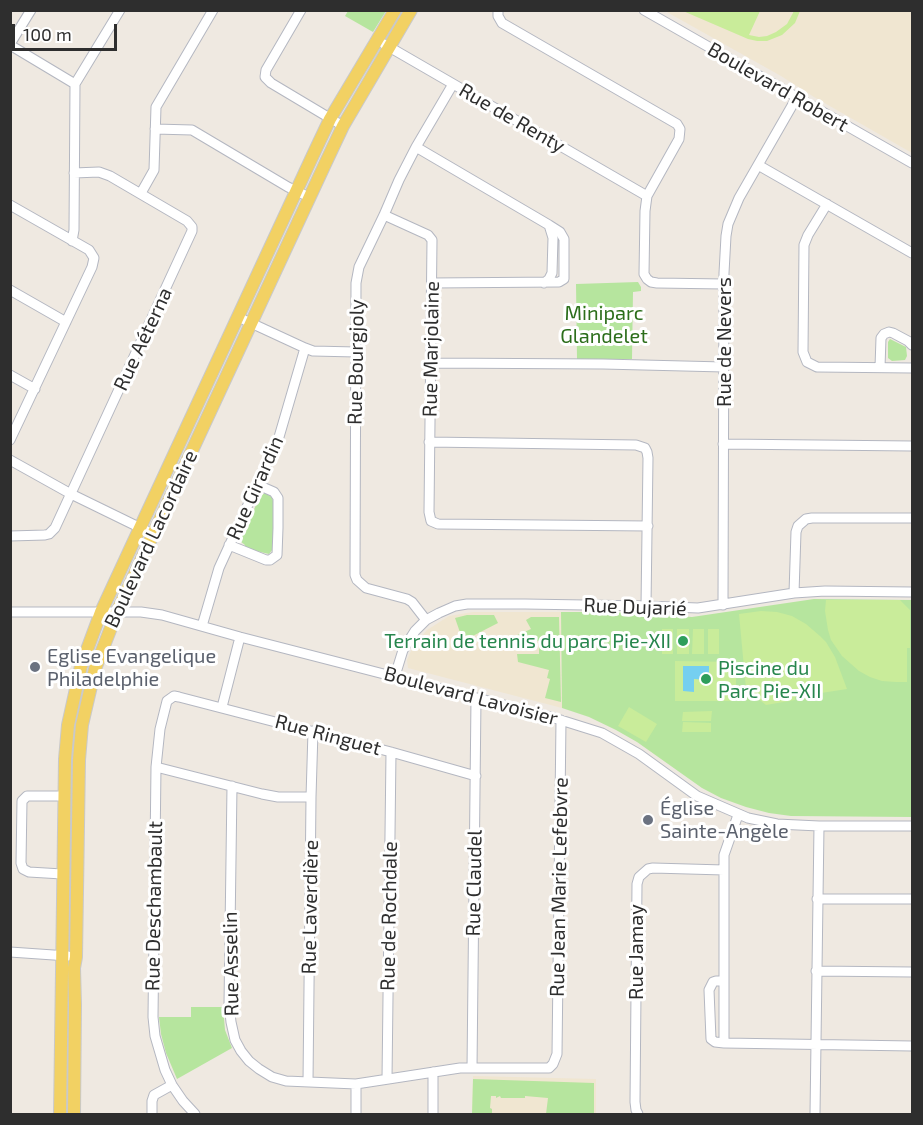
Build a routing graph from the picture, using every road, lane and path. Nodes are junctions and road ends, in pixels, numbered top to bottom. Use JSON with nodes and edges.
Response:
{"nodes":[{"id":1,"x":31,"y":10,"type":"edge"},
{"id":2,"x":120,"y":10,"type":"edge"},
{"id":3,"x":213,"y":10,"type":"edge"},
{"id":4,"x":301,"y":10,"type":"edge"},
{"id":5,"x":395,"y":10,"type":"edge"},
{"id":6,"x":411,"y":10,"type":"edge"},
{"id":7,"x":498,"y":10,"type":"edge"},
{"id":8,"x":644,"y":10,"type":"edge"},
{"id":9,"x":377,"y":40,"type":"junction"},
{"id":10,"x":10,"y":44,"type":"edge"},
{"id":11,"x":389,"y":47,"type":"junction"},
{"id":12,"x":75,"y":84,"type":"junction"},
{"id":13,"x":453,"y":84,"type":"junction"},
{"id":14,"x":797,"y":97,"type":"junction"},
{"id":15,"x":330,"y":119,"type":"junction"},
{"id":16,"x":343,"y":126,"type":"junction"},
{"id":17,"x":155,"y":129,"type":"junction"},
{"id":18,"x":416,"y":147,"type":"junction"},
{"id":19,"x":912,"y":164,"type":"edge"},
{"id":20,"x":758,"y":165,"type":"junction"},
{"id":21,"x":74,"y":173,"type":"junction"},
{"id":22,"x":296,"y":191,"type":"junction"},
{"id":23,"x":141,"y":194,"type":"junction"},
{"id":24,"x":647,"y":196,"type":"junction"},
{"id":25,"x":309,"y":197,"type":"junction"},
{"id":26,"x":827,"y":204,"type":"junction"},
{"id":27,"x":10,"y":205,"type":"edge"},
{"id":28,"x":384,"y":215,"type":"junction"},
{"id":29,"x":549,"y":225,"type":"junction"},
{"id":30,"x":72,"y":241,"type":"junction"},
{"id":31,"x":912,"y":253,"type":"edge"},
{"id":32,"x":432,"y":283,"type":"junction"},
{"id":33,"x":544,"y":283,"type":"junction"},
{"id":34,"x":724,"y":284,"type":"junction"},
{"id":35,"x":10,"y":290,"type":"edge"},
{"id":36,"x":238,"y":317,"type":"junction"},
{"id":37,"x":66,"y":322,"type":"junction"},
{"id":38,"x":251,"y":323,"type":"junction"},
{"id":39,"x":912,"y":345,"type":"edge"},
{"id":40,"x":305,"y":348,"type":"junction"},
{"id":41,"x":356,"y":352,"type":"junction"},
{"id":42,"x":431,"y":363,"type":"junction"},
{"id":43,"x":724,"y":367,"type":"junction"},
{"id":44,"x":880,"y":367,"type":"junction"},
{"id":45,"x":912,"y":368,"type":"edge"},
{"id":46,"x":10,"y":375,"type":"edge"},
{"id":47,"x":35,"y":389,"type":"junction"},
{"id":48,"x":10,"y":440,"type":"edge"},
{"id":49,"x":429,"y":442,"type":"junction"},
{"id":50,"x":723,"y":444,"type":"junction"},
{"id":51,"x":912,"y":446,"type":"edge"},
{"id":52,"x":10,"y":460,"type":"edge"},
{"id":53,"x":258,"y":485,"type":"junction"},
{"id":54,"x":71,"y":494,"type":"junction"},
{"id":55,"x":912,"y":518,"type":"edge"},
{"id":56,"x":648,"y":526,"type":"junction"},
{"id":57,"x":141,"y":528,"type":"junction"},
{"id":58,"x":153,"y":534,"type":"junction"},
{"id":59,"x":10,"y":536,"type":"edge"},
{"id":60,"x":229,"y":545,"type":"junction"},
{"id":61,"x":912,"y":592,"type":"edge"},
{"id":62,"x":794,"y":593,"type":"junction"},
{"id":63,"x":723,"y":605,"type":"junction"},
{"id":64,"x":646,"y":606,"type":"junction"},
{"id":65,"x":10,"y":612,"type":"edge"},
{"id":66,"x":101,"y":612,"type":"junction"},
{"id":67,"x":117,"y":612,"type":"junction"},
{"id":68,"x":426,"y":620,"type":"junction"},
{"id":69,"x":202,"y":626,"type":"junction"},
{"id":70,"x":240,"y":637,"type":"junction"},
{"id":71,"x":395,"y":676,"type":"junction"},
{"id":72,"x":179,"y":697,"type":"joint"},
{"id":73,"x":476,"y":698,"type":"junction"},
{"id":74,"x":222,"y":707,"type":"junction"},
{"id":75,"x":561,"y":720,"type":"junction"},
{"id":76,"x":314,"y":731,"type":"junction"},
{"id":77,"x":391,"y":752,"type":"junction"},
{"id":78,"x":156,"y":767,"type":"junction"},
{"id":79,"x":476,"y":776,"type":"junction"},
{"id":80,"x":232,"y":786,"type":"junction"},
{"id":81,"x":63,"y":796,"type":"junction"},
{"id":82,"x":311,"y":797,"type":"junction"},
{"id":83,"x":738,"y":815,"type":"junction"},
{"id":84,"x":819,"y":826,"type":"junction"},
{"id":85,"x":912,"y":826,"type":"edge"},
{"id":86,"x":723,"y":870,"type":"junction"},
{"id":87,"x":62,"y":874,"type":"junction"},
{"id":88,"x":817,"y":899,"type":"junction"},
{"id":89,"x":912,"y":899,"type":"edge"},
{"id":90,"x":10,"y":952,"type":"edge"},
{"id":91,"x":62,"y":956,"type":"junction"},
{"id":92,"x":76,"y":957,"type":"junction"},
{"id":93,"x":816,"y":971,"type":"junction"},
{"id":94,"x":912,"y":972,"type":"edge"},
{"id":95,"x":724,"y":981,"type":"junction"},
{"id":96,"x":724,"y":1043,"type":"junction"},
{"id":97,"x":815,"y":1044,"type":"junction"},
{"id":98,"x":912,"y":1046,"type":"edge"},
{"id":99,"x":557,"y":1054,"type":"joint"},
{"id":100,"x":472,"y":1068,"type":"junction"},
{"id":101,"x":434,"y":1072,"type":"junction"},
{"id":102,"x":387,"y":1079,"type":"junction"},
{"id":103,"x":308,"y":1082,"type":"junction"},
{"id":104,"x":356,"y":1084,"type":"junction"},
{"id":105,"x":172,"y":1085,"type":"junction"},
{"id":106,"x":60,"y":1114,"type":"edge"},
{"id":107,"x":74,"y":1114,"type":"edge"},
{"id":108,"x":152,"y":1114,"type":"edge"},
{"id":109,"x":195,"y":1114,"type":"edge"},
{"id":110,"x":356,"y":1114,"type":"edge"},
{"id":111,"x":433,"y":1114,"type":"edge"},
{"id":112,"x":638,"y":1114,"type":"edge"},
{"id":113,"x":815,"y":1114,"type":"edge"}],
"edges":[{"from":1,"to":10,"type":"street"},
{"from":2,"to":12,"type":"street"},
{"from":3,"to":17,"type":"street"},
{"from":4,"to":15,"type":"street"},
{"from":5,"to":9,"type":"main road","name":"Boulevard Lacordaire"},
{"from":6,"to":11,"type":"main road","name":"Boulevard Lacordaire"},
{"from":7,"to":24,"type":"street"},
{"from":8,"to":14,"type":"street","name":"Boulevard Robert"},
{"from":9,"to":11,"type":"street","name":"Rue de Renty"},
{"from":9,"to":15,"type":"main road","name":"Boulevard Lacordaire"},
{"from":10,"to":12,"type":"street"},
{"from":11,"to":13,"type":"street","name":"Rue de Renty"},
{"from":11,"to":16,"type":"main road","name":"Boulevard Lacordaire"},
{"from":12,"to":21,"type":"street"},
{"from":13,"to":18,"type":"street","name":"Rue Bourgjoly"},
{"from":13,"to":24,"type":"street","name":"Rue de Renty"},
{"from":14,"to":19,"type":"street","name":"Boulevard Robert"},
{"from":14,"to":20,"type":"street","name":"Rue de Nevers"},
{"from":15,"to":16,"type":"street"},
{"from":15,"to":22,"type":"main road","name":"Boulevard Lacordaire"},
{"from":16,"to":25,"type":"main road","name":"Boulevard Lacordaire"},
{"from":17,"to":22,"type":"street"},
{"from":17,"to":23,"type":"street"},
{"from":18,"to":28,"type":"street","name":"Rue Bourgjoly"},
{"from":18,"to":29,"type":"street"},
{"from":20,"to":26,"type":"street"},
{"from":20,"to":34,"type":"street","name":"Rue de Nevers"},
{"from":21,"to":23,"type":"street","name":"Rue Aéterna"},
{"from":21,"to":30,"type":"street"},
{"from":22,"to":25,"type":"street"},
{"from":22,"to":36,"type":"main road","name":"Boulevard Lacordaire"},
{"from":23,"to":54,"type":"street","name":"Rue Aéterna"},
{"from":24,"to":34,"type":"street"},
{"from":25,"to":38,"type":"main road","name":"Boulevard Lacordaire"},
{"from":26,"to":31,"type":"street"},
{"from":26,"to":44,"type":"street"},
{"from":27,"to":30,"type":"street"},
{"from":28,"to":32,"type":"street","name":"Rue Marjolaine"},
{"from":28,"to":41,"type":"street","name":"Rue Bourgjoly"},
{"from":29,"to":33,"type":"street"},
{"from":29,"to":33,"type":"street"},
{"from":30,"to":37,"type":"street"},
{"from":32,"to":33,"type":"street"},
{"from":32,"to":42,"type":"street","name":"Rue Marjolaine"},
{"from":34,"to":43,"type":"street","name":"Rue de Nevers"},
{"from":35,"to":37,"type":"street"},
{"from":36,"to":38,"type":"street"},
{"from":36,"to":57,"type":"main road","name":"Boulevard Lacordaire"},
{"from":37,"to":47,"type":"street"},
{"from":38,"to":40,"type":"street"},
{"from":38,"to":58,"type":"main road","name":"Boulevard Lacordaire"},
{"from":39,"to":44,"type":"street"},
{"from":40,"to":41,"type":"street"},
{"from":40,"to":53,"type":"street","name":"Rue Girardin"},
{"from":41,"to":68,"type":"street","name":"Rue Bourgjoly"},
{"from":42,"to":43,"type":"street"},
{"from":42,"to":49,"type":"street","name":"Rue Marjolaine"},
{"from":43,"to":50,"type":"street","name":"Rue de Nevers"},
{"from":44,"to":45,"type":"street"},
{"from":46,"to":47,"type":"street"},
{"from":47,"to":48,"type":"street"},
{"from":49,"to":56,"type":"street"},
{"from":49,"to":56,"type":"street","name":"Rue Marjolaine"},
{"from":50,"to":51,"type":"street"},
{"from":50,"to":63,"type":"street","name":"Rue de Nevers"},
{"from":52,"to":54,"type":"street"},
{"from":53,"to":60,"type":"street","name":"Rue Girardin"},
{"from":53,"to":60,"type":"street"},
{"from":54,"to":57,"type":"street"},
{"from":54,"to":59,"type":"street","name":"Rue Aéterna"},
{"from":55,"to":62,"type":"street"},
{"from":56,"to":64,"type":"street"},
{"from":57,"to":58,"type":"street"},
{"from":57,"to":66,"type":"main road","name":"Boulevard Lacordaire"},
{"from":58,"to":67,"type":"main road","name":"Boulevard Lacordaire"},
{"from":60,"to":69,"type":"street","name":"Rue Girardin"},
{"from":61,"to":62,"type":"street","name":"Rue Dujarié"},
{"from":62,"to":63,"type":"street","name":"Rue Dujarié"},
{"from":63,"to":64,"type":"street","name":"Rue Dujarié"},
{"from":64,"to":68,"type":"street","name":"Rue Dujarié"},
{"from":65,"to":66,"type":"street","name":"Boulevard Lavoisier"},
{"from":66,"to":67,"type":"street","name":"Boulevard Lavoisier"},
{"from":66,"to":81,"type":"main road","name":"Boulevard Lacordaire"},
{"from":67,"to":69,"type":"street","name":"Boulevard Lavoisier"},
{"from":67,"to":92,"type":"main road","name":"Boulevard Lacordaire"},
{"from":68,"to":71,"type":"street","name":"Rue Dujarié"},
{"from":69,"to":70,"type":"street","name":"Boulevard Lavoisier"},
{"from":70,"to":71,"type":"street","name":"Boulevard Lavoisier"},
{"from":70,"to":74,"type":"street"},
{"from":71,"to":73,"type":"street","name":"Boulevard Lavoisier"},
{"from":72,"to":74,"type":"street","name":"Rue Ringuet"},
{"from":72,"to":78,"type":"street","name":"Rue Deschambault"},
{"from":73,"to":75,"type":"street","name":"Boulevard Lavoisier"},
{"from":73,"to":79,"type":"street","name":"Rue Claudel"},
{"from":74,"to":76,"type":"street","name":"Rue Ringuet"},
{"from":75,"to":83,"type":"street","name":"Boulevard Lavoisier"},
{"from":75,"to":99,"type":"street","name":"Rue Jean Marie Lefebvre"},
{"from":76,"to":77,"type":"street","name":"Rue Ringuet"},
{"from":76,"to":82,"type":"street","name":"Rue Laverdière"},
{"from":77,"to":79,"type":"street","name":"Rue Ringuet"},
{"from":77,"to":102,"type":"street","name":"Rue de Rochdale"},
{"from":78,"to":80,"type":"street"},
{"from":78,"to":105,"type":"street","name":"Rue Deschambault"},
{"from":79,"to":100,"type":"street","name":"Rue Claudel"},
{"from":80,"to":82,"type":"street"},
{"from":80,"to":103,"type":"street","name":"Rue Asselin"},
{"from":81,"to":87,"type":"main road","name":"Boulevard Lacordaire"},
{"from":81,"to":87,"type":"street"},
{"from":82,"to":103,"type":"street","name":"Rue Laverdière"},
{"from":83,"to":84,"type":"street","name":"Boulevard Lavoisier"},
{"from":83,"to":86,"type":"street"},
{"from":84,"to":85,"type":"street","name":"Boulevard Lavoisier"},
{"from":84,"to":88,"type":"street"},
{"from":86,"to":95,"type":"street"},
{"from":86,"to":112,"type":"street","name":"Rue Jamay"},
{"from":87,"to":91,"type":"main road","name":"Boulevard Lacordaire"},
{"from":88,"to":89,"type":"street"},
{"from":88,"to":93,"type":"street"},
{"from":90,"to":91,"type":"street"},
{"from":91,"to":92,"type":"street"},
{"from":91,"to":106,"type":"main road","name":"Boulevard Lacordaire"},
{"from":92,"to":107,"type":"main road","name":"Boulevard Lacordaire"},
{"from":93,"to":94,"type":"street"},
{"from":93,"to":97,"type":"street"},
{"from":95,"to":96,"type":"street"},
{"from":95,"to":96,"type":"street"},
{"from":96,"to":97,"type":"street"},
{"from":97,"to":98,"type":"street"},
{"from":97,"to":113,"type":"street"},
{"from":99,"to":100,"type":"street","name":"Rue Asselin"},
{"from":100,"to":101,"type":"street","name":"Rue Asselin"},
{"from":101,"to":102,"type":"street","name":"Rue Asselin"},
{"from":101,"to":111,"type":"street"},
{"from":102,"to":104,"type":"street","name":"Rue Asselin"},
{"from":103,"to":104,"type":"street","name":"Rue Asselin"},
{"from":104,"to":110,"type":"street"},
{"from":105,"to":108,"type":"street"},
{"from":105,"to":109,"type":"street","name":"Rue Deschambault"}]}
